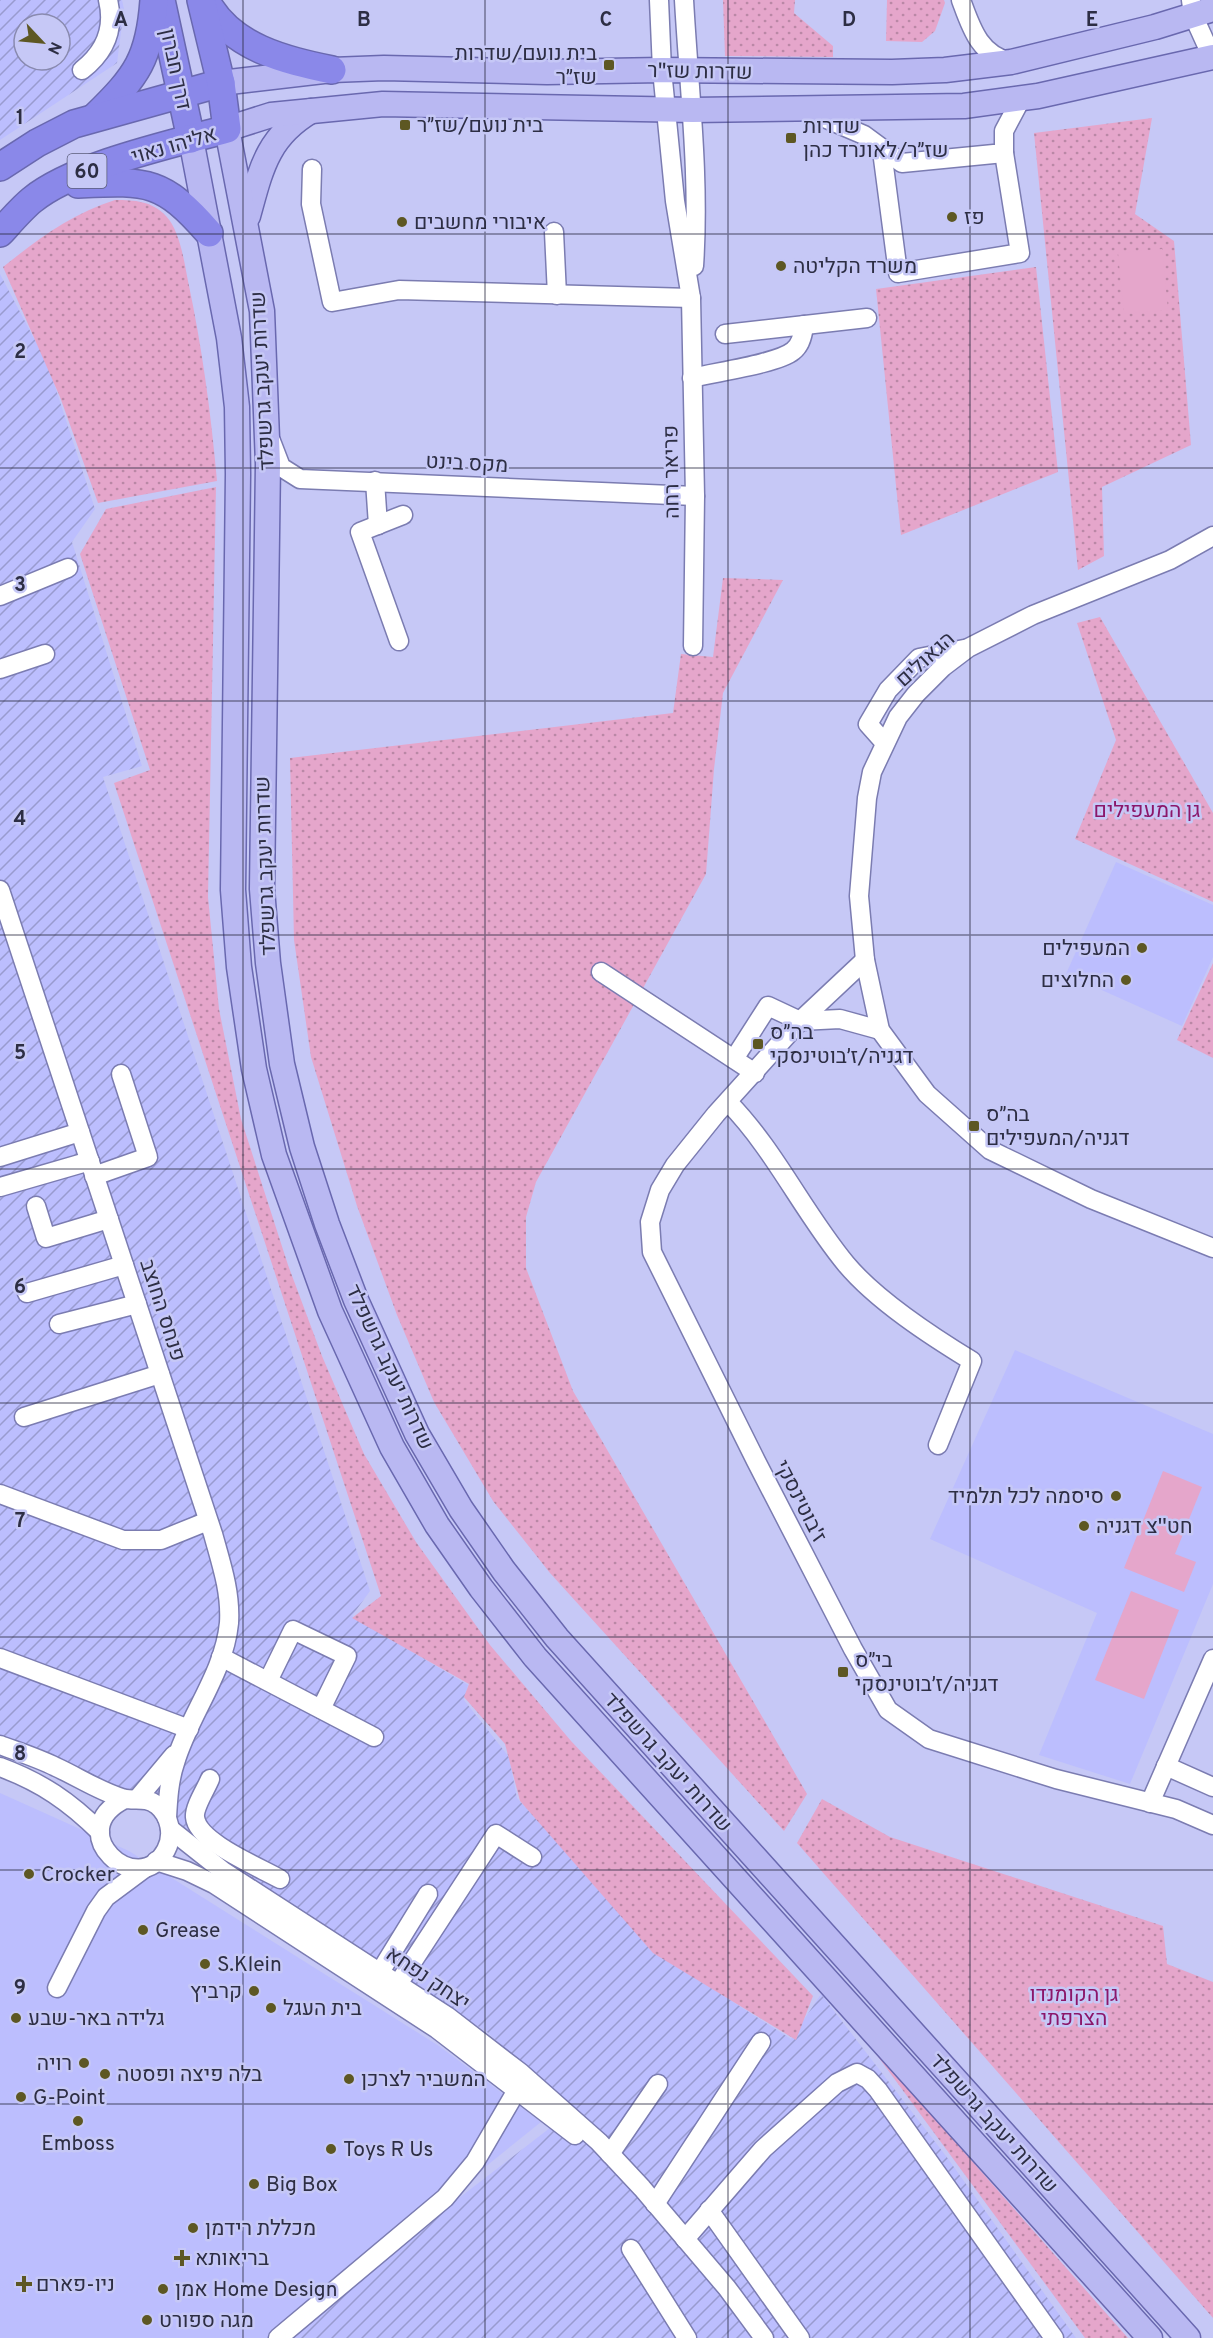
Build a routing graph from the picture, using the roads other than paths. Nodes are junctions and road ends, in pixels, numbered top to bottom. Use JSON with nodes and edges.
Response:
{"nodes":[{"id":1,"x":108,"y":0,"type":"edge"},
{"id":2,"x":154,"y":0,"type":"edge"},
{"id":3,"x":161,"y":0,"type":"edge"},
{"id":4,"x":201,"y":0,"type":"edge"},
{"id":5,"x":206,"y":0,"type":"edge"},
{"id":6,"x":659,"y":0,"type":"edge"},
{"id":7,"x":684,"y":0,"type":"edge"},
{"id":8,"x":961,"y":0,"type":"edge"},
{"id":9,"x":1173,"y":0,"type":"edge"},
{"id":10,"x":1204,"y":7,"type":"edge"},
{"id":11,"x":1155,"y":27,"type":"junction"},
{"id":12,"x":973,"y":32,"type":"junction"},
{"id":13,"x":1213,"y":57,"type":"edge"},
{"id":14,"x":1011,"y":62,"type":"junction"},
{"id":15,"x":82,"y":70,"type":"dead end"},
{"id":16,"x":332,"y":70,"type":"junction"},
{"id":17,"x":662,"y":70,"type":"junction"},
{"id":18,"x":945,"y":70,"type":"junction"},
{"id":19,"x":688,"y":71,"type":"junction"},
{"id":20,"x":221,"y":83,"type":"junction"},
{"id":21,"x":181,"y":95,"type":"junction"},
{"id":22,"x":1021,"y":99,"type":"junction"},
{"id":23,"x":801,"y":108,"type":"junction"},
{"id":24,"x":314,"y":109,"type":"junction"},
{"id":25,"x":666,"y":110,"type":"junction"},
{"id":26,"x":693,"y":110,"type":"junction"},
{"id":27,"x":93,"y":118,"type":"junction"},
{"id":28,"x":227,"y":129,"type":"junction"},
{"id":29,"x":191,"y":139,"type":"junction"},
{"id":30,"x":882,"y":151,"type":"junction"},
{"id":31,"x":1004,"y":153,"type":"junction"},
{"id":32,"x":0,"y":167,"type":"edge"},
{"id":33,"x":312,"y":169,"type":"dead end"},
{"id":34,"x":56,"y":185,"type":"junction"},
{"id":35,"x":247,"y":221,"type":"junction"},
{"id":36,"x":554,"y":232,"type":"dead end"},
{"id":37,"x":0,"y":233,"type":"edge"},
{"id":38,"x":209,"y":233,"type":"junction"},
{"id":39,"x":557,"y":295,"type":"junction"},
{"id":40,"x":691,"y":298,"type":"junction"},
{"id":41,"x":867,"y":318,"type":"dead end"},
{"id":42,"x":804,"y":325,"type":"junction"},
{"id":43,"x":725,"y":334,"type":"dead end"},
{"id":44,"x":692,"y":378,"type":"junction"},
{"id":45,"x":267,"y":429,"type":"junction"},
{"id":46,"x":375,"y":481,"type":"junction"},
{"id":47,"x":695,"y":496,"type":"junction"},
{"id":48,"x":404,"y":515,"type":"dead end"},
{"id":49,"x":378,"y":525,"type":"junction"},
{"id":50,"x":1211,"y":543,"type":"edge"},
{"id":51,"x":68,"y":568,"type":"dead end"},
{"id":52,"x":0,"y":596,"type":"edge"},
{"id":53,"x":399,"y":641,"type":"dead end"},
{"id":54,"x":693,"y":646,"type":"dead end"},
{"id":55,"x":45,"y":654,"type":"dead end"},
{"id":56,"x":0,"y":669,"type":"edge"},
{"id":57,"x":0,"y":890,"type":"edge"},
{"id":58,"x":9,"y":945,"type":"edge"},
{"id":59,"x":865,"y":960,"type":"junction"},
{"id":60,"x":601,"y":972,"type":"dead end"},
{"id":61,"x":800,"y":1021,"type":"junction"},
{"id":62,"x":880,"y":1030,"type":"junction"},
{"id":63,"x":734,"y":1059,"type":"junction"},
{"id":64,"x":755,"y":1073,"type":"junction"},
{"id":65,"x":121,"y":1074,"type":"dead end"},
{"id":66,"x":728,"y":1102,"type":"junction"},
{"id":67,"x":80,"y":1132,"type":"junction"},
{"id":68,"x":0,"y":1157,"type":"edge"},
{"id":69,"x":92,"y":1169,"type":"junction"},
{"id":70,"x":0,"y":1187,"type":"edge"},
{"id":71,"x":36,"y":1206,"type":"dead end"},
{"id":72,"x":109,"y":1219,"type":"junction"},
{"id":73,"x":1213,"y":1248,"type":"edge"},
{"id":74,"x":124,"y":1265,"type":"junction"},
{"id":75,"x":27,"y":1293,"type":"dead end"},
{"id":76,"x":137,"y":1304,"type":"junction"},
{"id":77,"x":58,"y":1324,"type":"dead end"},
{"id":78,"x":160,"y":1374,"type":"junction"},
{"id":79,"x":24,"y":1417,"type":"dead end"},
{"id":80,"x":938,"y":1445,"type":"dead end"},
{"id":81,"x":0,"y":1494,"type":"edge"},
{"id":82,"x":208,"y":1521,"type":"junction"},
{"id":83,"x":221,"y":1657,"type":"junction"},
{"id":84,"x":0,"y":1658,"type":"edge"},
{"id":85,"x":1213,"y":1659,"type":"edge"},
{"id":86,"x":268,"y":1681,"type":"junction"},
{"id":87,"x":321,"y":1709,"type":"junction"},
{"id":88,"x":186,"y":1737,"type":"junction"},
{"id":89,"x":374,"y":1737,"type":"dead end"},
{"id":90,"x":0,"y":1745,"type":"edge"},
{"id":91,"x":1166,"y":1766,"type":"junction"},
{"id":92,"x":0,"y":1767,"type":"edge"},
{"id":93,"x":210,"y":1779,"type":"dead end"},
{"id":94,"x":1213,"y":1787,"type":"edge"},
{"id":95,"x":132,"y":1798,"type":"junction"},
{"id":96,"x":1150,"y":1803,"type":"junction"},
{"id":97,"x":169,"y":1823,"type":"junction"},
{"id":98,"x":1213,"y":1824,"type":"edge"},
{"id":99,"x":198,"y":1828,"type":"junction"},
{"id":100,"x":101,"y":1840,"type":"junction"},
{"id":101,"x":532,"y":1857,"type":"dead end"},
{"id":102,"x":152,"y":1864,"type":"junction"},
{"id":103,"x":279,"y":1879,"type":"dead end"},
{"id":104,"x":428,"y":1894,"type":"dead end"},
{"id":105,"x":96,"y":1911,"type":"junction"},
{"id":106,"x":380,"y":1972,"type":"junction"},
{"id":107,"x":399,"y":1984,"type":"junction"},
{"id":108,"x":57,"y":1988,"type":"dead end"},
{"id":109,"x":760,"y":2042,"type":"dead end"},
{"id":110,"x":658,"y":2084,"type":"dead end"},
{"id":111,"x":517,"y":2090,"type":"junction"},
{"id":112,"x":610,"y":2154,"type":"junction"},
{"id":113,"x":642,"y":2188,"type":"junction"},
{"id":114,"x":656,"y":2204,"type":"junction"},
{"id":115,"x":709,"y":2210,"type":"junction"},
{"id":116,"x":685,"y":2239,"type":"junction"},
{"id":117,"x":631,"y":2249,"type":"dead end"},
{"id":118,"x":278,"y":2338,"type":"edge"},
{"id":119,"x":687,"y":2338,"type":"edge"},
{"id":120,"x":765,"y":2338,"type":"edge"},
{"id":121,"x":800,"y":2338,"type":"edge"},
{"id":122,"x":1054,"y":2338,"type":"edge"},
{"id":123,"x":1150,"y":2338,"type":"edge"},
{"id":124,"x":1188,"y":2338,"type":"edge"}],
"edges":[{"from":1,"to":15,"type":"street"},
{"from":2,"to":27,"type":"highway"},
{"from":3,"to":21,"type":"highway","name":"דרך חברון"},
{"from":4,"to":20,"type":"highway","name":"דרך חברון"},
{"from":5,"to":16,"type":"highway"},
{"from":6,"to":17,"type":"street","name":"פריאר רחה"},
{"from":7,"to":19,"type":"street","name":"פריאר רחה"},
{"from":8,"to":12,"type":"street"},
{"from":9,"to":11,"type":"main road"},
{"from":10,"to":11,"type":"main road","name":"שדרות שז\"ר"},
{"from":10,"to":13,"type":"street"},
{"from":11,"to":14,"type":"main road","name":"שדרות שז\"ר"},
{"from":12,"to":14,"type":"street"},
{"from":12,"to":18,"type":"street"},
{"from":13,"to":22,"type":"main road","name":"שדרות שז\"ר"},
{"from":14,"to":18,"type":"main road","name":"שדרות שז\"ר"},
{"from":16,"to":17,"type":"main road","name":"שדרות שז\"ר"},
{"from":16,"to":20,"type":"main road","name":"שדרות שז\"ר"},
{"from":17,"to":19,"type":"main road","name":"שדרות שז\"ר"},
{"from":17,"to":25,"type":"street","name":"פריאר רחה"},
{"from":18,"to":19,"type":"main road","name":"שדרות שז\"ר"},
{"from":19,"to":26,"type":"street","name":"פריאר רחה"},
{"from":20,"to":21,"type":"highway","name":"שדרות שז\"ר","number":"60"},
{"from":20,"to":28,"type":"highway","name":"דרך חברון"},
{"from":21,"to":27,"type":"highway","number":"60"},
{"from":21,"to":29,"type":"highway","name":"דרך חברון"},
{"from":22,"to":23,"type":"main road","name":"שדרות שז\"ר"},
{"from":22,"to":31,"type":"street"},
{"from":23,"to":26,"type":"main road","name":"שדרות שז\"ר"},
{"from":23,"to":30,"type":"street"},
{"from":24,"to":25,"type":"main road","name":"שדרות שז\"ר"},
{"from":24,"to":28,"type":"main road","name":"שדרות שז\"ר"},
{"from":24,"to":35,"type":"main road"},
{"from":25,"to":26,"type":"main road","name":"שדרות שז\"ר"},
{"from":25,"to":40,"type":"street","name":"פריאר רחה"},
{"from":26,"to":40,"type":"street","name":"פריאר רחה"},
{"from":27,"to":32,"type":"highway","number":"60"},
{"from":28,"to":29,"type":"highway","name":"אליהו נאוי","number":"60"},
{"from":28,"to":35,"type":"main road","name":"שדרות יעקב גרשפלד"},
{"from":29,"to":34,"type":"highway","name":"אליהו נאוי","number":"60"},
{"from":29,"to":38,"type":"main road","name":"שדרות יעקב גרשפלד"},
{"from":30,"to":31,"type":"street"},
{"from":30,"to":31,"type":"street"},
{"from":33,"to":39,"type":"street"},
{"from":34,"to":37,"type":"highway","name":"אליהו נאוי","number":"60"},
{"from":34,"to":38,"type":"highway"},
{"from":35,"to":45,"type":"main road","name":"שדרות יעקב גרשפלד"},
{"from":36,"to":39,"type":"street"},
{"from":38,"to":123,"type":"main road","name":"שדרות יעקב גרשפלד"},
{"from":39,"to":40,"type":"street"},
{"from":40,"to":44,"type":"street","name":"פריאר רחה"},
{"from":41,"to":42,"type":"street"},
{"from":42,"to":43,"type":"street"},
{"from":42,"to":44,"type":"street"},
{"from":44,"to":47,"type":"street","name":"פריאר רחה"},
{"from":45,"to":46,"type":"street","name":"מקס בינט"},
{"from":45,"to":124,"type":"main road","name":"שדרות יעקב גרשפלד"},
{"from":46,"to":47,"type":"street","name":"מקס בינט"},
{"from":46,"to":49,"type":"street"},
{"from":47,"to":54,"type":"street","name":"פריאר רחה"},
{"from":48,"to":49,"type":"street"},
{"from":49,"to":53,"type":"street"},
{"from":50,"to":59,"type":"street","name":"הגאולים"},
{"from":51,"to":52,"type":"street"},
{"from":55,"to":56,"type":"street"},
{"from":57,"to":58,"type":"street","name":"פנחס החוצב"},
{"from":58,"to":67,"type":"street","name":"פנחס החוצב"},
{"from":59,"to":61,"type":"street","name":"ז'בוטינסקי"},
{"from":59,"to":62,"type":"street"},
{"from":60,"to":63,"type":"street"},
{"from":61,"to":62,"type":"street"},
{"from":61,"to":63,"type":"street"},
{"from":61,"to":64,"type":"street","name":"ז'בוטינסקי"},
{"from":62,"to":73,"type":"street"},
{"from":63,"to":64,"type":"street"},
{"from":64,"to":66,"type":"street","name":"ז'בוטינסקי"},
{"from":65,"to":69,"type":"street"},
{"from":66,"to":80,"type":"street"},
{"from":66,"to":96,"type":"street","name":"ז'בוטינסקי"},
{"from":67,"to":68,"type":"street"},
{"from":67,"to":69,"type":"street","name":"פנחס החוצב"},
{"from":69,"to":70,"type":"street"},
{"from":69,"to":72,"type":"street","name":"פנחס החוצב"},
{"from":71,"to":72,"type":"street"},
{"from":72,"to":74,"type":"street","name":"פנחס החוצב"},
{"from":74,"to":75,"type":"street"},
{"from":74,"to":76,"type":"street","name":"פנחס החוצב"},
{"from":76,"to":77,"type":"street"},
{"from":76,"to":78,"type":"street","name":"פנחס החוצב"},
{"from":78,"to":79,"type":"street"},
{"from":78,"to":82,"type":"street","name":"פנחס החוצב"},
{"from":81,"to":82,"type":"street"},
{"from":82,"to":83,"type":"street","name":"פנחס החוצב"},
{"from":83,"to":86,"type":"street"},
{"from":83,"to":88,"type":"street","name":"פנחס החוצב"},
{"from":84,"to":88,"type":"street"},
{"from":85,"to":91,"type":"street"},
{"from":86,"to":87,"type":"street"},
{"from":86,"to":87,"type":"street"},
{"from":87,"to":89,"type":"street"},
{"from":88,"to":95,"type":"street","name":"פנחס החוצב"},
{"from":88,"to":97,"type":"street","name":"פנחס החוצב"},
{"from":90,"to":95,"type":"street"},
{"from":91,"to":94,"type":"street"},
{"from":91,"to":96,"type":"street"},
{"from":92,"to":100,"type":"street"},
{"from":93,"to":99,"type":"street"},
{"from":95,"to":97,"type":"street"},
{"from":95,"to":100,"type":"street"},
{"from":96,"to":98,"type":"street","name":"ז'בוטינסקי"},
{"from":97,"to":99,"type":"street"},
{"from":97,"to":102,"type":"street"},
{"from":97,"to":106,"type":"street","name":"יצחק נפחא"},
{"from":99,"to":103,"type":"street"},
{"from":100,"to":102,"type":"street"},
{"from":100,"to":105,"type":"street"},
{"from":101,"to":107,"type":"street"},
{"from":102,"to":105,"type":"street"},
{"from":102,"to":111,"type":"street","name":"יצחק נפחא"},
{"from":104,"to":106,"type":"street"},
{"from":105,"to":108,"type":"street"},
{"from":106,"to":107,"type":"street","name":"יצחק נפחא"},
{"from":107,"to":112,"type":"street","name":"יצחק נפחא"},
{"from":109,"to":114,"type":"street"},
{"from":110,"to":112,"type":"street"},
{"from":111,"to":113,"type":"street","name":"יצחק נפחא"},
{"from":111,"to":118,"type":"street"},
{"from":112,"to":113,"type":"street","name":"יצחק נפחא"},
{"from":113,"to":114,"type":"street","name":"יצחק נפחא"},
{"from":114,"to":116,"type":"street","name":"יצחק נפחא"},
{"from":115,"to":116,"type":"street"},
{"from":115,"to":121,"type":"street"},
{"from":115,"to":122,"type":"street"},
{"from":116,"to":120,"type":"street","name":"יצחק נפחא"},
{"from":117,"to":119,"type":"street"}]}
